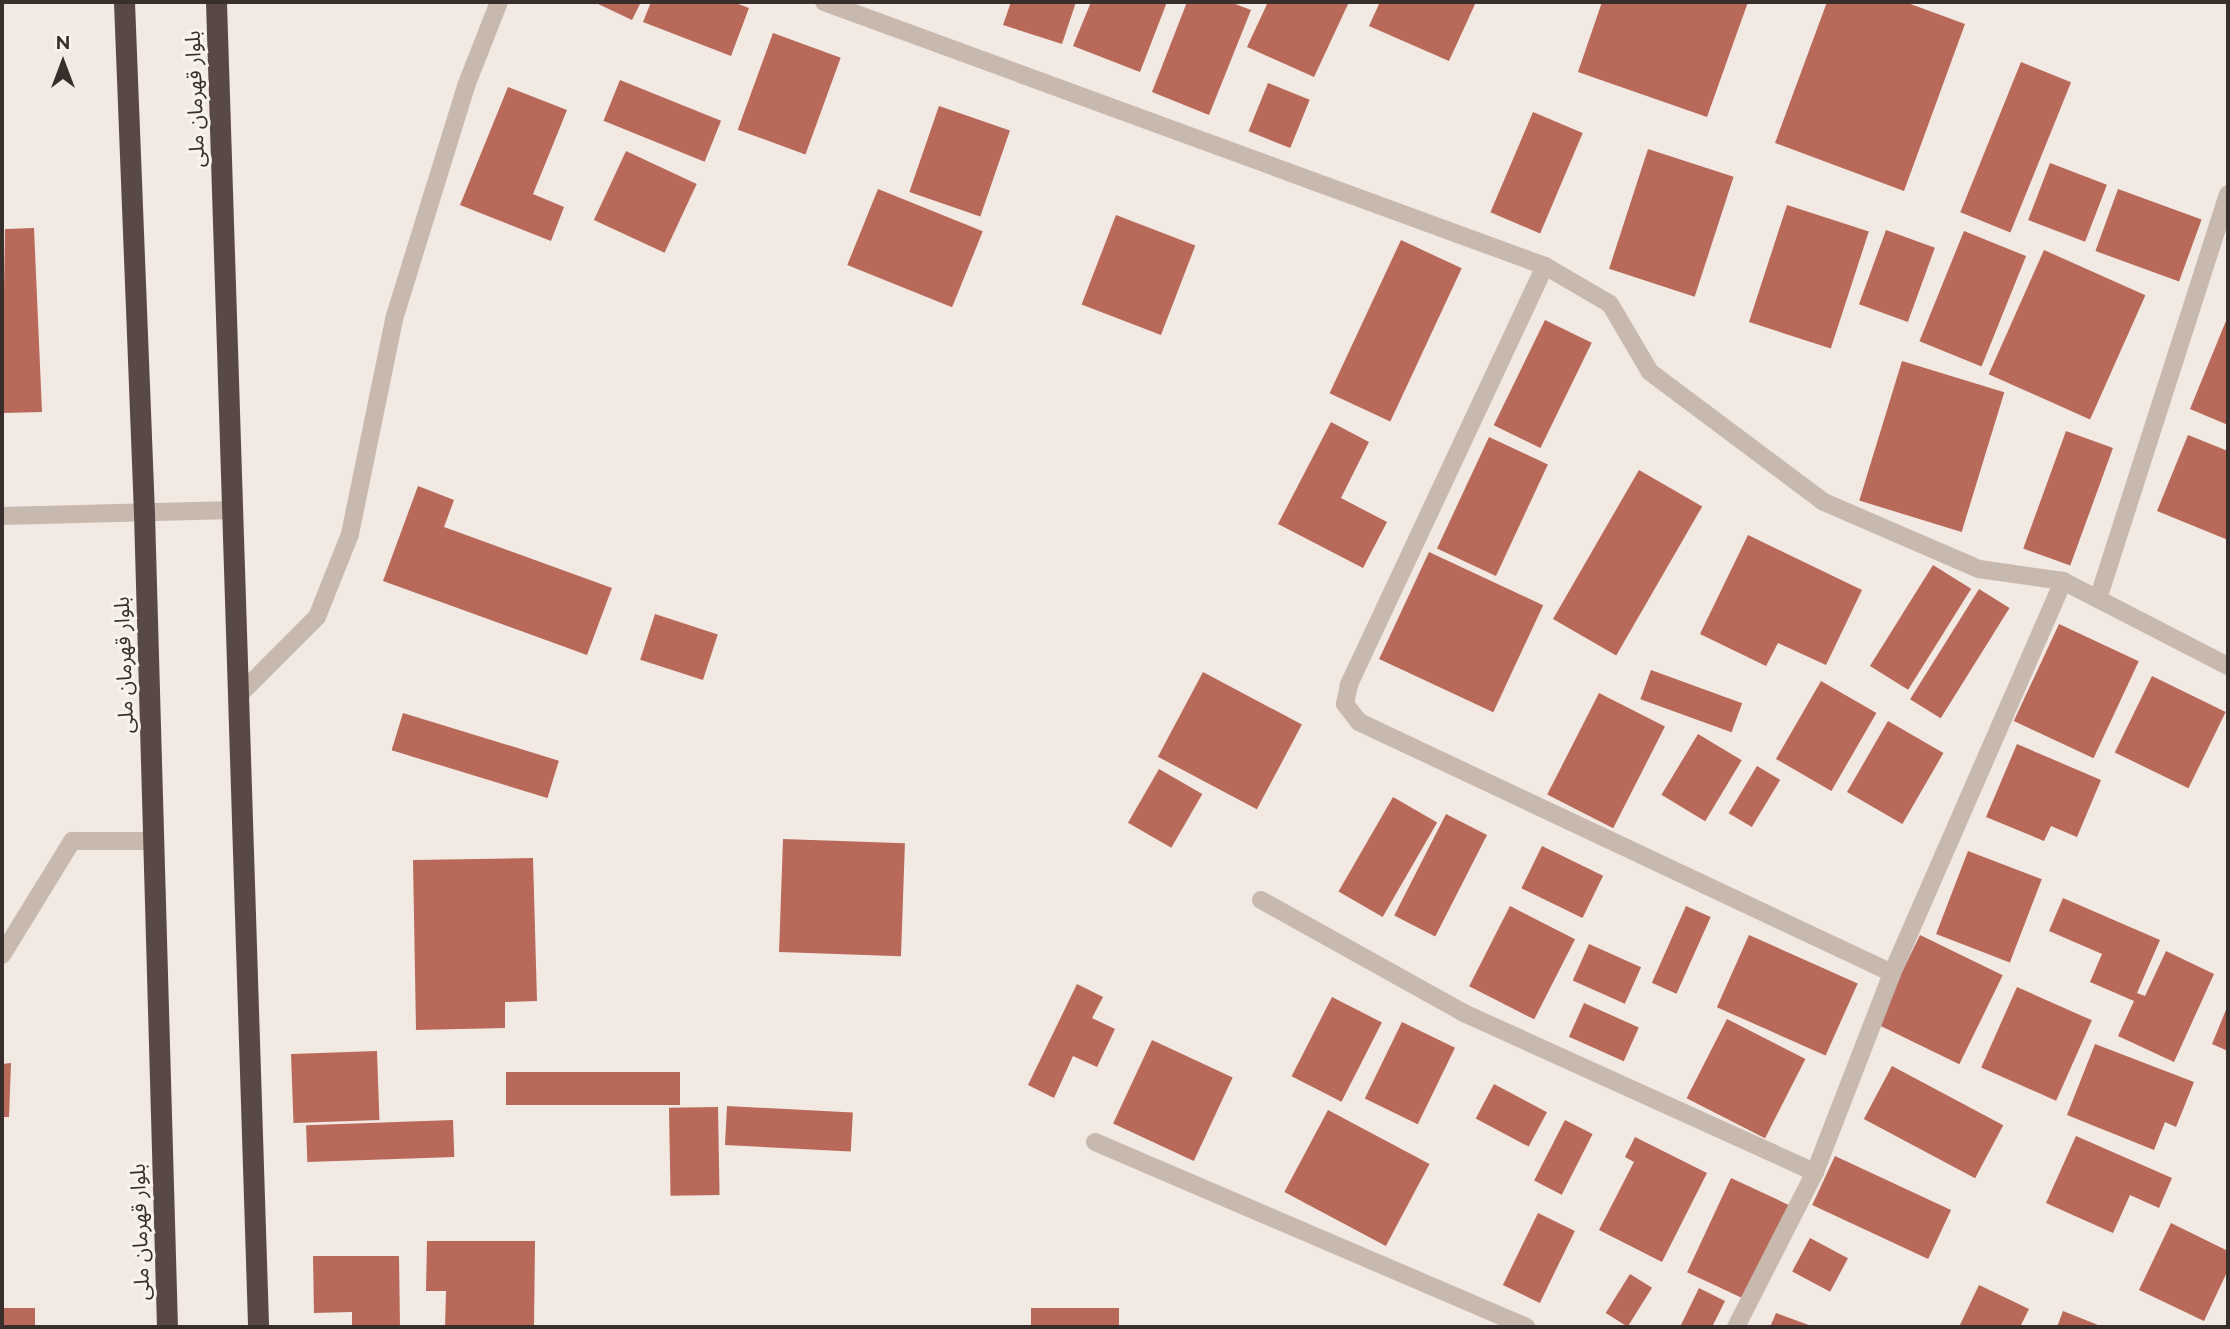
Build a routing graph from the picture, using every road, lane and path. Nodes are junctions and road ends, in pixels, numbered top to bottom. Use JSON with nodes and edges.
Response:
{"nodes":[{"id":1,"x":124,"y":2,"type":"edge"},
{"id":2,"x":216,"y":2,"type":"edge"},
{"id":3,"x":499,"y":2,"type":"edge"},
{"id":4,"x":824,"y":2,"type":"edge"},
{"id":5,"x":2228,"y":194,"type":"edge"},
{"id":6,"x":1545,"y":266,"type":"junction"},
{"id":7,"x":233,"y":510,"type":"junction"},
{"id":8,"x":144,"y":514,"type":"junction"},
{"id":9,"x":2,"y":516,"type":"edge"},
{"id":10,"x":2063,"y":581,"type":"junction"},
{"id":11,"x":2098,"y":599,"type":"junction"},
{"id":12,"x":2228,"y":666,"type":"edge"},
{"id":13,"x":239,"y":695,"type":"junction"},
{"id":14,"x":153,"y":841,"type":"junction"},
{"id":15,"x":1261,"y":900,"type":"dead end"},
{"id":16,"x":2,"y":955,"type":"edge"},
{"id":17,"x":1892,"y":973,"type":"junction"},
{"id":18,"x":1095,"y":1142,"type":"dead end"},
{"id":19,"x":1815,"y":1172,"type":"junction"},
{"id":20,"x":167,"y":1327,"type":"edge"},
{"id":21,"x":258,"y":1327,"type":"edge"},
{"id":22,"x":1526,"y":1327,"type":"edge"},
{"id":23,"x":1736,"y":1327,"type":"edge"}],
"edges":[{"from":1,"to":8,"type":"highway","name":"بلوار قهرمان ملی"},
{"from":2,"to":7,"type":"highway","name":"بلوار قهرمان ملی"},
{"from":3,"to":13,"type":"street"},
{"from":4,"to":6,"type":"street"},
{"from":5,"to":11,"type":"street"},
{"from":6,"to":10,"type":"street"},
{"from":6,"to":17,"type":"street"},
{"from":7,"to":8,"type":"street"},
{"from":7,"to":13,"type":"highway","name":"بلوار قهرمان ملی"},
{"from":8,"to":9,"type":"street"},
{"from":8,"to":14,"type":"highway","name":"بلوار قهرمان ملی"},
{"from":10,"to":11,"type":"street"},
{"from":10,"to":17,"type":"street"},
{"from":11,"to":12,"type":"street"},
{"from":13,"to":21,"type":"highway","name":"بلوار قهرمان ملی"},
{"from":14,"to":16,"type":"street"},
{"from":14,"to":20,"type":"highway","name":"بلوار قهرمان ملی"},
{"from":15,"to":19,"type":"street"},
{"from":17,"to":19,"type":"street"},
{"from":18,"to":22,"type":"street"},
{"from":19,"to":23,"type":"street"}]}
